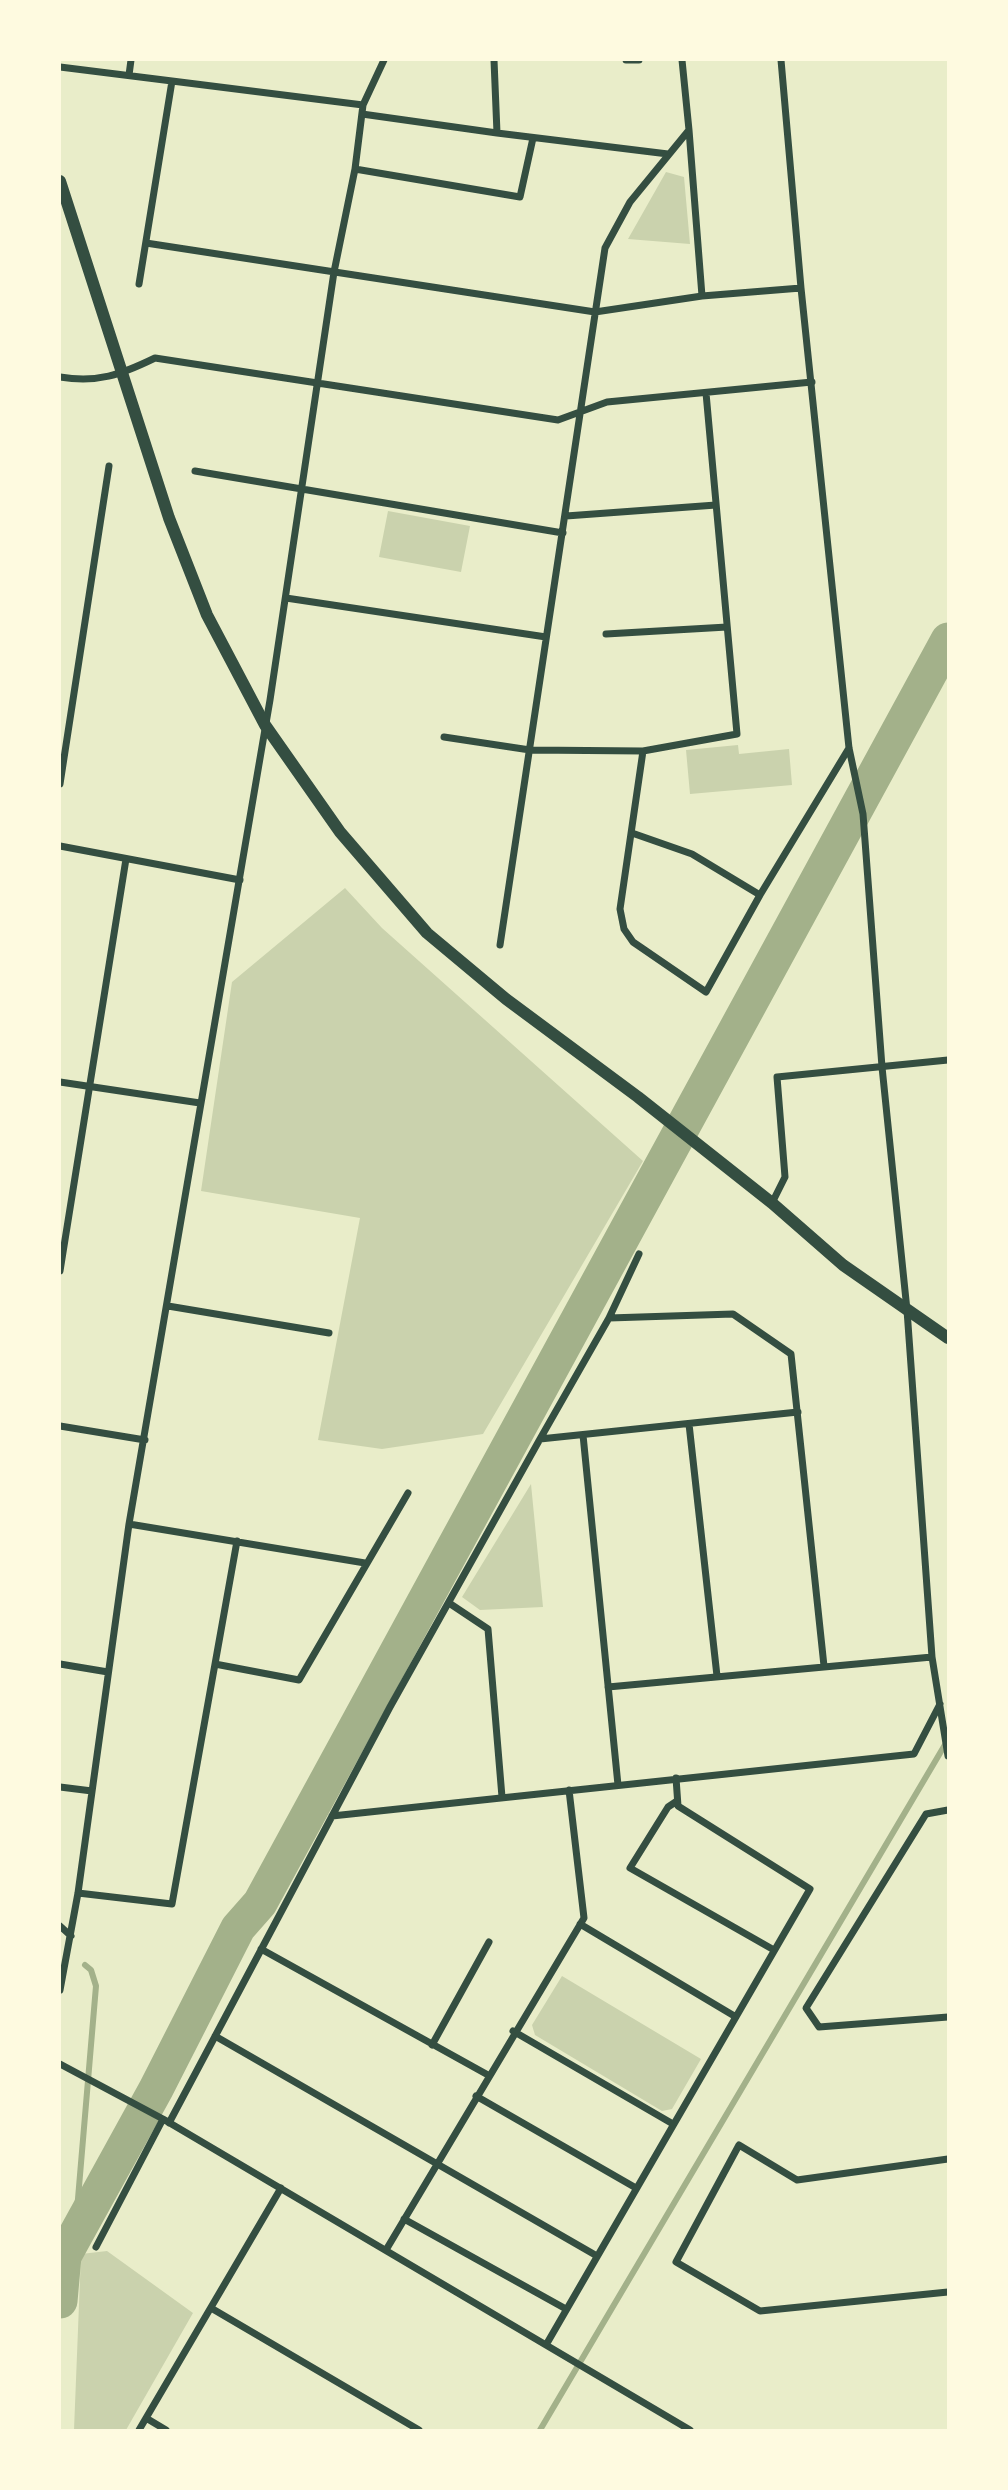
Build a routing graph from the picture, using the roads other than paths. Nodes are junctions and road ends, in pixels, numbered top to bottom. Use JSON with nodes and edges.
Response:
{"nodes":[{"id":1,"x":131,"y":60,"type":"edge"},
{"id":2,"x":384,"y":60,"type":"edge"},
{"id":3,"x":494,"y":60,"type":"edge"},
{"id":4,"x":626,"y":60,"type":"edge"},
{"id":5,"x":639,"y":60,"type":"edge"},
{"id":6,"x":682,"y":60,"type":"edge"},
{"id":7,"x":781,"y":60,"type":"edge"},
{"id":8,"x":60,"y":67,"type":"edge"},
{"id":9,"x":129,"y":75,"type":"junction"},
{"id":10,"x":172,"y":80,"type":"junction"},
{"id":11,"x":363,"y":105,"type":"junction"},
{"id":12,"x":362,"y":114,"type":"junction"},
{"id":13,"x":689,"y":130,"type":"junction"},
{"id":14,"x":497,"y":133,"type":"junction"},
{"id":15,"x":533,"y":138,"type":"junction"},
{"id":16,"x":668,"y":153,"type":"junction"},
{"id":17,"x":355,"y":169,"type":"junction"},
{"id":18,"x":60,"y":181,"type":"edge"},
{"id":19,"x":146,"y":243,"type":"junction"},
{"id":20,"x":334,"y":272,"type":"junction"},
{"id":21,"x":139,"y":284,"type":"dead end"},
{"id":22,"x":801,"y":288,"type":"junction"},
{"id":23,"x":702,"y":296,"type":"junction"},
{"id":24,"x":595,"y":312,"type":"junction"},
{"id":25,"x":123,"y":373,"type":"junction"},
{"id":26,"x":60,"y":377,"type":"edge"},
{"id":27,"x":812,"y":382,"type":"junction"},
{"id":28,"x":318,"y":383,"type":"junction"},
{"id":29,"x":706,"y":393,"type":"junction"},
{"id":30,"x":580,"y":413,"type":"junction"},
{"id":31,"x":109,"y":466,"type":"dead end"},
{"id":32,"x":195,"y":471,"type":"dead end"},
{"id":33,"x":302,"y":489,"type":"junction"},
{"id":34,"x":716,"y":505,"type":"junction"},
{"id":35,"x":566,"y":516,"type":"junction"},
{"id":36,"x":563,"y":533,"type":"junction"},
{"id":37,"x":286,"y":598,"type":"junction"},
{"id":38,"x":727,"y":626,"type":"junction"},
{"id":39,"x":606,"y":634,"type":"dead end"},
{"id":40,"x":546,"y":637,"type":"junction"},
{"id":41,"x":265,"y":725,"type":"junction"},
{"id":42,"x":443,"y":737,"type":"dead end"},
{"id":43,"x":62,"y":745,"type":"edge"},
{"id":44,"x":849,"y":748,"type":"junction"},
{"id":45,"x":530,"y":750,"type":"junction"},
{"id":46,"x":643,"y":751,"type":"junction"},
{"id":47,"x":60,"y":783,"type":"edge"},
{"id":48,"x":632,"y":833,"type":"junction"},
{"id":49,"x":60,"y":846,"type":"edge"},
{"id":50,"x":126,"y":859,"type":"junction"},
{"id":51,"x":240,"y":880,"type":"junction"},
{"id":52,"x":760,"y":895,"type":"junction"},
{"id":53,"x":500,"y":946,"type":"dead end"},
{"id":54,"x":948,"y":1060,"type":"edge"},
{"id":55,"x":882,"y":1067,"type":"junction"},
{"id":56,"x":60,"y":1082,"type":"edge"},
{"id":57,"x":89,"y":1087,"type":"junction"},
{"id":58,"x":200,"y":1103,"type":"junction"},
{"id":59,"x":772,"y":1203,"type":"junction"},
{"id":60,"x":639,"y":1254,"type":"dead end"},
{"id":61,"x":60,"y":1271,"type":"edge"},
{"id":62,"x":168,"y":1306,"type":"junction"},
{"id":63,"x":907,"y":1310,"type":"junction"},
{"id":64,"x":609,"y":1318,"type":"junction"},
{"id":65,"x":329,"y":1333,"type":"dead end"},
{"id":66,"x":948,"y":1338,"type":"edge"},
{"id":67,"x":798,"y":1412,"type":"junction"},
{"id":68,"x":689,"y":1424,"type":"junction"},
{"id":69,"x":60,"y":1426,"type":"edge"},
{"id":70,"x":583,"y":1435,"type":"junction"},
{"id":71,"x":540,"y":1439,"type":"junction"},
{"id":72,"x":145,"y":1440,"type":"junction"},
{"id":73,"x":408,"y":1493,"type":"dead end"},
{"id":74,"x":130,"y":1524,"type":"junction"},
{"id":75,"x":237,"y":1541,"type":"junction"},
{"id":76,"x":365,"y":1563,"type":"junction"},
{"id":77,"x":449,"y":1603,"type":"junction"},
{"id":78,"x":932,"y":1657,"type":"junction"},
{"id":79,"x":60,"y":1664,"type":"edge"},
{"id":80,"x":215,"y":1664,"type":"junction"},
{"id":81,"x":824,"y":1666,"type":"junction"},
{"id":82,"x":108,"y":1672,"type":"junction"},
{"id":83,"x":717,"y":1676,"type":"junction"},
{"id":84,"x":608,"y":1687,"type":"junction"},
{"id":85,"x":940,"y":1704,"type":"junction"},
{"id":86,"x":948,"y":1755,"type":"edge"},
{"id":87,"x":676,"y":1779,"type":"junction"},
{"id":88,"x":618,"y":1785,"type":"junction"},
{"id":89,"x":60,"y":1787,"type":"edge"},
{"id":90,"x":569,"y":1790,"type":"junction"},
{"id":91,"x":92,"y":1791,"type":"junction"},
{"id":92,"x":502,"y":1797,"type":"junction"},
{"id":93,"x":677,"y":1801,"type":"junction"},
{"id":94,"x":948,"y":1810,"type":"edge"},
{"id":95,"x":332,"y":1816,"type":"junction"},
{"id":96,"x":78,"y":1893,"type":"junction"},
{"id":97,"x":580,"y":1924,"type":"junction"},
{"id":98,"x":60,"y":1926,"type":"edge"},
{"id":99,"x":71,"y":1936,"type":"junction"},
{"id":100,"x":489,"y":1942,"type":"dead end"},
{"id":101,"x":261,"y":1950,"type":"junction"},
{"id":102,"x":774,"y":1951,"type":"junction"},
{"id":103,"x":60,"y":1978,"type":"edge"},
{"id":104,"x":60,"y":1990,"type":"edge"},
{"id":105,"x":736,"y":2017,"type":"junction"},
{"id":106,"x":948,"y":2017,"type":"edge"},
{"id":107,"x":513,"y":2031,"type":"junction"},
{"id":108,"x":215,"y":2036,"type":"junction"},
{"id":109,"x":432,"y":2045,"type":"junction"},
{"id":110,"x":60,"y":2063,"type":"edge"},
{"id":111,"x":488,"y":2075,"type":"junction"},
{"id":112,"x":476,"y":2096,"type":"junction"},
{"id":113,"x":163,"y":2120,"type":"junction"},
{"id":114,"x":673,"y":2124,"type":"junction"},
{"id":115,"x":948,"y":2160,"type":"edge"},
{"id":116,"x":437,"y":2164,"type":"junction"},
{"id":117,"x":281,"y":2188,"type":"junction"},
{"id":118,"x":636,"y":2188,"type":"junction"},
{"id":119,"x":404,"y":2219,"type":"junction"},
{"id":120,"x":96,"y":2247,"type":"dead end"},
{"id":121,"x":386,"y":2249,"type":"junction"},
{"id":122,"x":597,"y":2256,"type":"junction"},
{"id":123,"x":948,"y":2292,"type":"edge"},
{"id":124,"x":211,"y":2308,"type":"junction"},
{"id":125,"x":566,"y":2309,"type":"junction"},
{"id":126,"x":546,"y":2345,"type":"junction"},
{"id":127,"x":146,"y":2418,"type":"junction"},
{"id":128,"x":139,"y":2431,"type":"edge"},
{"id":129,"x":166,"y":2431,"type":"edge"},
{"id":130,"x":419,"y":2431,"type":"edge"},
{"id":131,"x":690,"y":2431,"type":"edge"}],
"edges":[{"from":1,"to":9,"type":"street"},
{"from":2,"to":11,"type":"street"},
{"from":3,"to":14,"type":"street"},
{"from":4,"to":5,"type":"street"},
{"from":6,"to":13,"type":"street"},
{"from":7,"to":22,"type":"street"},
{"from":8,"to":9,"type":"street"},
{"from":9,"to":10,"type":"street"},
{"from":10,"to":11,"type":"street"},
{"from":10,"to":19,"type":"street"},
{"from":11,"to":12,"type":"street"},
{"from":12,"to":14,"type":"street"},
{"from":12,"to":17,"type":"street"},
{"from":13,"to":16,"type":"street"},
{"from":13,"to":23,"type":"street"},
{"from":14,"to":15,"type":"street"},
{"from":15,"to":16,"type":"street"},
{"from":15,"to":17,"type":"street"},
{"from":16,"to":24,"type":"street"},
{"from":17,"to":20,"type":"street"},
{"from":18,"to":25,"type":"street"},
{"from":19,"to":20,"type":"street"},
{"from":19,"to":21,"type":"street"},
{"from":20,"to":24,"type":"street"},
{"from":20,"to":28,"type":"street"},
{"from":22,"to":23,"type":"street"},
{"from":22,"to":27,"type":"street"},
{"from":23,"to":24,"type":"street"},
{"from":24,"to":30,"type":"street"},
{"from":25,"to":26,"type":"street"},
{"from":25,"to":28,"type":"street"},
{"from":25,"to":41,"type":"street"},
{"from":27,"to":29,"type":"street"},
{"from":27,"to":44,"type":"street"},
{"from":28,"to":30,"type":"street"},
{"from":28,"to":33,"type":"street"},
{"from":29,"to":30,"type":"street"},
{"from":29,"to":34,"type":"street"},
{"from":30,"to":35,"type":"street"},
{"from":31,"to":43,"type":"street"},
{"from":32,"to":33,"type":"street"},
{"from":33,"to":36,"type":"street"},
{"from":33,"to":37,"type":"street"},
{"from":34,"to":35,"type":"street"},
{"from":34,"to":38,"type":"street"},
{"from":35,"to":36,"type":"street"},
{"from":36,"to":40,"type":"street"},
{"from":37,"to":40,"type":"street"},
{"from":37,"to":41,"type":"street"},
{"from":38,"to":39,"type":"street"},
{"from":38,"to":46,"type":"street"},
{"from":40,"to":45,"type":"street"},
{"from":41,"to":51,"type":"street"},
{"from":41,"to":59,"type":"street"},
{"from":42,"to":45,"type":"street"},
{"from":43,"to":47,"type":"street"},
{"from":44,"to":52,"type":"street"},
{"from":44,"to":55,"type":"street"},
{"from":45,"to":46,"type":"street"},
{"from":45,"to":53,"type":"street"},
{"from":46,"to":48,"type":"street"},
{"from":48,"to":52,"type":"street"},
{"from":48,"to":52,"type":"street"},
{"from":49,"to":50,"type":"street"},
{"from":50,"to":51,"type":"street"},
{"from":50,"to":57,"type":"street"},
{"from":51,"to":58,"type":"street"},
{"from":54,"to":55,"type":"street"},
{"from":55,"to":59,"type":"street"},
{"from":55,"to":63,"type":"street"},
{"from":56,"to":57,"type":"street"},
{"from":57,"to":58,"type":"street"},
{"from":57,"to":61,"type":"street"},
{"from":58,"to":62,"type":"street"},
{"from":59,"to":63,"type":"street"},
{"from":60,"to":64,"type":"street"},
{"from":62,"to":65,"type":"street"},
{"from":62,"to":72,"type":"street"},
{"from":63,"to":66,"type":"street"},
{"from":63,"to":78,"type":"street"},
{"from":64,"to":67,"type":"street"},
{"from":64,"to":71,"type":"street"},
{"from":67,"to":68,"type":"street"},
{"from":67,"to":81,"type":"street"},
{"from":68,"to":70,"type":"street"},
{"from":68,"to":83,"type":"street"},
{"from":69,"to":72,"type":"street"},
{"from":70,"to":71,"type":"street"},
{"from":70,"to":84,"type":"street"},
{"from":71,"to":77,"type":"street"},
{"from":72,"to":74,"type":"street"},
{"from":73,"to":76,"type":"street"},
{"from":74,"to":75,"type":"street"},
{"from":74,"to":82,"type":"street"},
{"from":75,"to":76,"type":"street"},
{"from":75,"to":80,"type":"street"},
{"from":76,"to":80,"type":"street"},
{"from":77,"to":92,"type":"street"},
{"from":77,"to":95,"type":"street"},
{"from":78,"to":81,"type":"street"},
{"from":78,"to":85,"type":"street"},
{"from":79,"to":82,"type":"street"},
{"from":80,"to":96,"type":"street"},
{"from":81,"to":83,"type":"street"},
{"from":82,"to":91,"type":"street"},
{"from":83,"to":84,"type":"street"},
{"from":84,"to":88,"type":"street"},
{"from":85,"to":86,"type":"street"},
{"from":85,"to":87,"type":"street"},
{"from":87,"to":88,"type":"street"},
{"from":87,"to":93,"type":"street"},
{"from":88,"to":90,"type":"street"},
{"from":89,"to":91,"type":"street"},
{"from":90,"to":92,"type":"street"},
{"from":90,"to":97,"type":"street"},
{"from":91,"to":96,"type":"street"},
{"from":92,"to":95,"type":"street"},
{"from":93,"to":102,"type":"street"},
{"from":93,"to":102,"type":"street"},
{"from":94,"to":106,"type":"street"},
{"from":95,"to":101,"type":"street"},
{"from":96,"to":99,"type":"street"},
{"from":97,"to":105,"type":"street"},
{"from":97,"to":107,"type":"street"},
{"from":98,"to":99,"type":"street"},
{"from":99,"to":103,"type":"street"},
{"from":100,"to":109,"type":"street"},
{"from":101,"to":108,"type":"street"},
{"from":101,"to":109,"type":"street"},
{"from":102,"to":105,"type":"street"},
{"from":103,"to":104,"type":"street"},
{"from":105,"to":114,"type":"street"},
{"from":107,"to":111,"type":"street"},
{"from":107,"to":114,"type":"street"},
{"from":108,"to":113,"type":"street"},
{"from":108,"to":116,"type":"street"},
{"from":109,"to":111,"type":"street"},
{"from":110,"to":113,"type":"street"},
{"from":111,"to":112,"type":"street"},
{"from":112,"to":116,"type":"street"},
{"from":112,"to":118,"type":"street"},
{"from":113,"to":117,"type":"street"},
{"from":113,"to":120,"type":"street"},
{"from":114,"to":118,"type":"street"},
{"from":115,"to":123,"type":"street"},
{"from":116,"to":119,"type":"street"},
{"from":116,"to":122,"type":"street"},
{"from":117,"to":121,"type":"street"},
{"from":117,"to":124,"type":"street"},
{"from":118,"to":122,"type":"street"},
{"from":119,"to":121,"type":"street"},
{"from":119,"to":125,"type":"street"},
{"from":121,"to":126,"type":"street"},
{"from":122,"to":125,"type":"street"},
{"from":124,"to":127,"type":"street"},
{"from":124,"to":130,"type":"street"},
{"from":125,"to":126,"type":"street"},
{"from":126,"to":131,"type":"street"},
{"from":127,"to":128,"type":"street"},
{"from":127,"to":129,"type":"street"}]}
